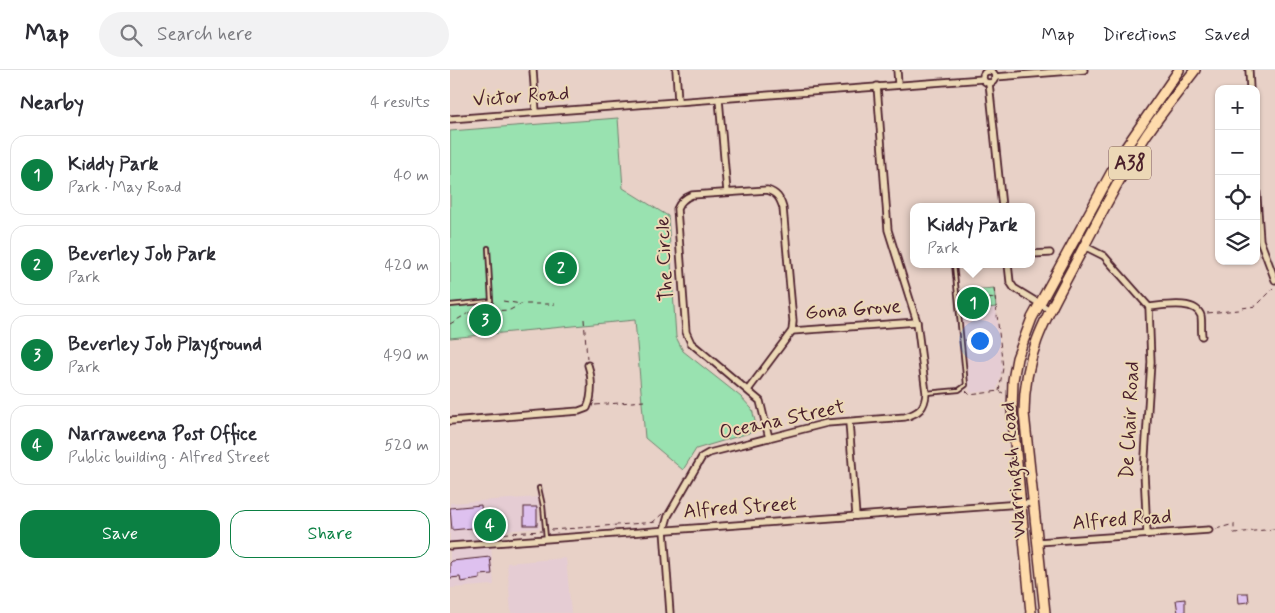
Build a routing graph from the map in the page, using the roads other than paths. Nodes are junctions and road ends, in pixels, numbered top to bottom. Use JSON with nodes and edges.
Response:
{"nodes":[{"id":1,"x":533,"y":70,"type":"edge"},
{"id":2,"x":676,"y":70,"type":"edge"},
{"id":3,"x":897,"y":70,"type":"edge"},
{"id":4,"x":1084,"y":70,"type":"edge"},
{"id":5,"x":1180,"y":70,"type":"edge"},
{"id":6,"x":1195,"y":70,"type":"edge"},
{"id":7,"x":1249,"y":70,"type":"edge"},
{"id":8,"x":989,"y":71,"type":"edge"},
{"id":9,"x":995,"y":77,"type":"junction"},
{"id":10,"x":983,"y":79,"type":"junction"},
{"id":11,"x":989,"y":83,"type":"junction"},
{"id":12,"x":898,"y":84,"type":"junction"},
{"id":13,"x":1250,"y":85,"type":"edge"},
{"id":14,"x":877,"y":86,"type":"junction"},
{"id":15,"x":719,"y":99,"type":"junction"},
{"id":16,"x":678,"y":101,"type":"junction"},
{"id":17,"x":536,"y":112,"type":"junction"},
{"id":18,"x":450,"y":119,"type":"edge"},
{"id":19,"x":727,"y":192,"type":"junction"},
{"id":20,"x":1002,"y":203,"type":"edge"},
{"id":21,"x":1259,"y":220,"type":"edge"},
{"id":22,"x":1074,"y":240,"type":"junction"},
{"id":23,"x":1084,"y":246,"type":"junction"},
{"id":24,"x":488,"y":248,"type":"dead end"},
{"id":25,"x":1050,"y":253,"type":"dead end"},
{"id":26,"x":1035,"y":254,"type":"edge"},
{"id":27,"x":954,"y":268,"type":"edge"},
{"id":28,"x":1008,"y":268,"type":"edge"},
{"id":29,"x":1275,"y":280,"type":"edge"},
{"id":30,"x":1039,"y":304,"type":"junction"},
{"id":31,"x":450,"y":305,"type":"edge"},
{"id":32,"x":1149,"y":307,"type":"junction"},
{"id":33,"x":1050,"y":310,"type":"junction"},
{"id":34,"x":917,"y":322,"type":"junction"},
{"id":35,"x":792,"y":331,"type":"junction"},
{"id":36,"x":1202,"y":336,"type":"dead end"},
{"id":37,"x":588,"y":365,"type":"road end"},
{"id":38,"x":748,"y":390,"type":"junction"},
{"id":39,"x":926,"y":393,"type":"junction"},
{"id":40,"x":450,"y":422,"type":"edge"},
{"id":41,"x":849,"y":422,"type":"junction"},
{"id":42,"x":768,"y":438,"type":"junction"},
{"id":43,"x":539,"y":488,"type":"dead end"},
{"id":44,"x":1033,"y":503,"type":"junction"},
{"id":45,"x":1021,"y":504,"type":"junction"},
{"id":46,"x":856,"y":516,"type":"junction"},
{"id":47,"x":664,"y":530,"type":"junction"},
{"id":48,"x":1209,"y":530,"type":"dead end"},
{"id":49,"x":1147,"y":534,"type":"junction"},
{"id":50,"x":546,"y":539,"type":"junction"},
{"id":51,"x":1038,"y":542,"type":"junction"},
{"id":52,"x":450,"y":546,"type":"edge"},
{"id":53,"x":670,"y":613,"type":"edge"},
{"id":54,"x":1032,"y":613,"type":"edge"},
{"id":55,"x":1044,"y":613,"type":"edge"}],
"edges":[{"from":1,"to":17,"type":"street"},
{"from":2,"to":16,"type":"street"},
{"from":3,"to":12,"type":"street"},
{"from":4,"to":9,"type":"street"},
{"from":5,"to":22,"type":"highway","name":"Warringah Road","number":"A38"},
{"from":6,"to":23,"type":"highway","name":"Warringah Road","number":"A38"},
{"from":7,"to":13,"type":"street"},
{"from":8,"to":9,"type":"street"},
{"from":8,"to":10,"type":"street"},
{"from":9,"to":11,"type":"street"},
{"from":10,"to":11,"type":"street"},
{"from":10,"to":12,"type":"street","name":"Victor Road"},
{"from":11,"to":20,"type":"street"},
{"from":12,"to":14,"type":"street","name":"Victor Road"},
{"from":14,"to":15,"type":"street","name":"Victor Road"},
{"from":14,"to":34,"type":"street"},
{"from":15,"to":16,"type":"street","name":"Victor Road"},
{"from":15,"to":19,"type":"street"},
{"from":16,"to":17,"type":"street","name":"Victor Road"},
{"from":17,"to":18,"type":"street","name":"Victor Road"},
{"from":19,"to":35,"type":"street","name":"The Circle"},
{"from":19,"to":38,"type":"street","name":"The Circle"},
{"from":21,"to":29,"type":"street"},
{"from":22,"to":23,"type":"highway"},
{"from":22,"to":30,"type":"highway","name":"Warringah Road","number":"A38"},
{"from":23,"to":32,"type":"street"},
{"from":23,"to":33,"type":"highway","name":"Warringah Road","number":"A38"},
{"from":24,"to":31,"type":"lane"},
{"from":25,"to":26,"type":"street"},
{"from":27,"to":39,"type":"lane"},
{"from":28,"to":30,"type":"street"},
{"from":30,"to":33,"type":"street"},
{"from":30,"to":45,"type":"highway","name":"Warringah Road","number":"A38"},
{"from":32,"to":36,"type":"street"},
{"from":32,"to":49,"type":"street","name":"De Chair Road"},
{"from":33,"to":44,"type":"highway","name":"Warringah Road","number":"A38"},
{"from":34,"to":35,"type":"street","name":"Gona Grove"},
{"from":34,"to":39,"type":"street"},
{"from":35,"to":38,"type":"street"},
{"from":37,"to":40,"type":"street"},
{"from":38,"to":42,"type":"street","name":"The Circle"},
{"from":39,"to":41,"type":"street","name":"Oceana Street"},
{"from":41,"to":42,"type":"street","name":"Oceana Street"},
{"from":41,"to":46,"type":"street"},
{"from":42,"to":47,"type":"street","name":"Oceana Street"},
{"from":43,"to":50,"type":"lane"},
{"from":44,"to":45,"type":"street","name":"Alfred Street"},
{"from":44,"to":51,"type":"highway","name":"Warringah Road","number":"A38"},
{"from":45,"to":46,"type":"street","name":"Alfred Street"},
{"from":45,"to":54,"type":"highway","name":"Warringah Road","number":"A38"},
{"from":46,"to":47,"type":"street","name":"Alfred Street"},
{"from":47,"to":50,"type":"street","name":"Alfred Street"},
{"from":47,"to":53,"type":"street"},
{"from":48,"to":49,"type":"street","name":"Alfred Road"},
{"from":49,"to":51,"type":"street","name":"Alfred Road"},
{"from":50,"to":52,"type":"street","name":"Alfred Street"},
{"from":51,"to":55,"type":"highway","name":"Warringah Road","number":"A38"}]}
